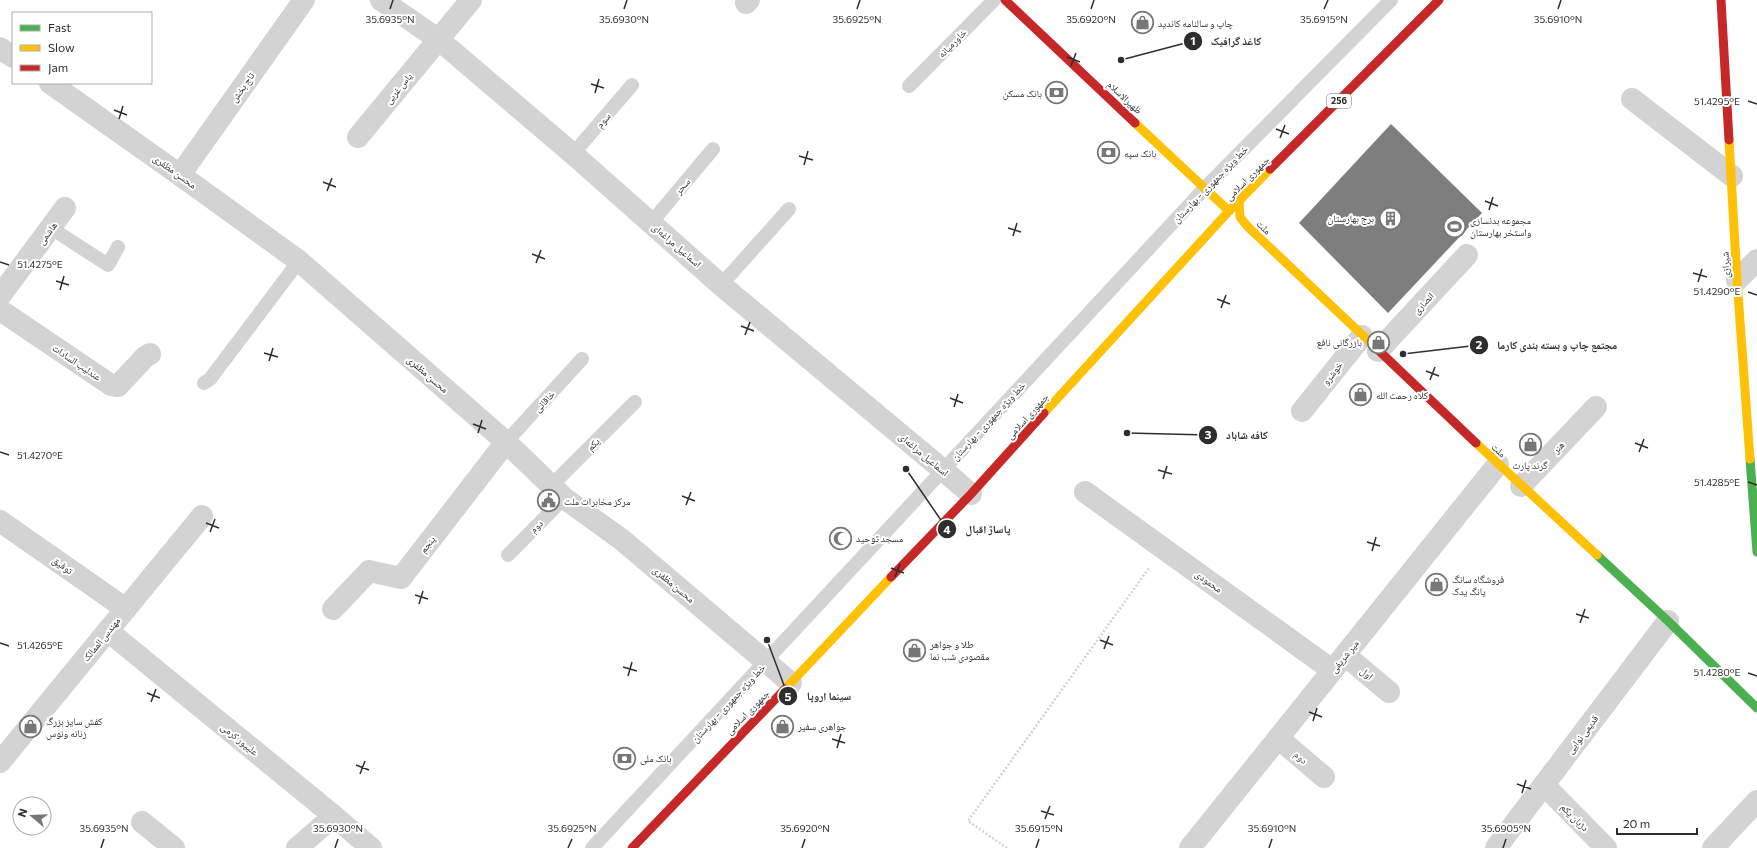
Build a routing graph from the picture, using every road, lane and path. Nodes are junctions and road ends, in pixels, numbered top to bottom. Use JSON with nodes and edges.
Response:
{"nodes":[{"id":1,"x":304,"y":0,"type":"edge"},
{"id":2,"x":381,"y":0,"type":"edge"},
{"id":3,"x":471,"y":0,"type":"edge"},
{"id":4,"x":994,"y":0,"type":"edge"},
{"id":5,"x":1005,"y":0,"type":"edge"},
{"id":6,"x":1392,"y":0,"type":"edge"},
{"id":7,"x":1439,"y":0,"type":"edge"},
{"id":8,"x":1720,"y":0,"type":"edge"},
{"id":9,"x":438,"y":39,"type":"junction"},
{"id":10,"x":0,"y":48,"type":"edge"},
{"id":11,"x":12,"y":56,"type":"edge"},
{"id":12,"x":51,"y":84,"type":"edge"},
{"id":13,"x":632,"y":85,"type":"dead end"},
{"id":14,"x":909,"y":86,"type":"dead end"},
{"id":15,"x":1632,"y":99,"type":"dead end"},
{"id":16,"x":358,"y":137,"type":"dead end"},
{"id":17,"x":713,"y":149,"type":"dead end"},
{"id":18,"x":573,"y":154,"type":"junction"},
{"id":19,"x":180,"y":175,"type":"junction"},
{"id":20,"x":1732,"y":176,"type":"junction"},
{"id":21,"x":1205,"y":188,"type":"junction"},
{"id":22,"x":1239,"y":201,"type":"junction"},
{"id":23,"x":65,"y":208,"type":"dead end"},
{"id":24,"x":789,"y":209,"type":"dead end"},
{"id":25,"x":1229,"y":211,"type":"junction"},
{"id":26,"x":651,"y":223,"type":"junction"},
{"id":27,"x":51,"y":228,"type":"junction"},
{"id":28,"x":118,"y":247,"type":"dead end"},
{"id":29,"x":1468,"y":255,"type":"dead end"},
{"id":30,"x":1757,"y":260,"type":"edge"},
{"id":31,"x":299,"y":261,"type":"junction"},
{"id":32,"x":1737,"y":280,"type":"junction"},
{"id":33,"x":721,"y":284,"type":"junction"},
{"id":34,"x":0,"y":296,"type":"edge"},
{"id":35,"x":0,"y":310,"type":"edge"},
{"id":36,"x":1362,"y":336,"type":"junction"},
{"id":37,"x":1378,"y":351,"type":"junction"},
{"id":38,"x":150,"y":354,"type":"dead end"},
{"id":39,"x":582,"y":359,"type":"dead end"},
{"id":40,"x":204,"y":383,"type":"dead end"},
{"id":41,"x":635,"y":402,"type":"dead end"},
{"id":42,"x":1596,"y":407,"type":"dead end"},
{"id":43,"x":1302,"y":411,"type":"dead end"},
{"id":44,"x":506,"y":442,"type":"junction"},
{"id":45,"x":1498,"y":464,"type":"junction"},
{"id":46,"x":943,"y":470,"type":"junction"},
{"id":47,"x":1521,"y":486,"type":"junction"},
{"id":48,"x":558,"y":492,"type":"junction"},
{"id":49,"x":1085,"y":492,"type":"dead end"},
{"id":50,"x":970,"y":494,"type":"junction"},
{"id":51,"x":202,"y":516,"type":"dead end"},
{"id":52,"x":0,"y":521,"type":"edge"},
{"id":53,"x":1163,"y":548,"type":"junction"},
{"id":54,"x":1757,"y":552,"type":"edge"},
{"id":55,"x":508,"y":555,"type":"dead end"},
{"id":56,"x":126,"y":609,"type":"junction"},
{"id":57,"x":333,"y":609,"type":"dead end"},
{"id":58,"x":1668,"y":621,"type":"junction"},
{"id":59,"x":108,"y":631,"type":"junction"},
{"id":60,"x":766,"y":662,"type":"junction"},
{"id":61,"x":1338,"y":662,"type":"junction"},
{"id":62,"x":791,"y":683,"type":"junction"},
{"id":63,"x":1389,"y":692,"type":"dead end"},
{"id":64,"x":1757,"y":708,"type":"edge"},
{"id":65,"x":1278,"y":738,"type":"junction"},
{"id":66,"x":0,"y":762,"type":"edge"},
{"id":67,"x":1324,"y":777,"type":"dead end"},
{"id":68,"x":1544,"y":785,"type":"junction"},
{"id":69,"x":1757,"y":801,"type":"edge"},
{"id":70,"x":334,"y":816,"type":"junction"},
{"id":71,"x":142,"y":822,"type":"dead end"},
{"id":72,"x":174,"y":848,"type":"edge"},
{"id":73,"x":297,"y":848,"type":"edge"},
{"id":74,"x":370,"y":848,"type":"edge"},
{"id":75,"x":592,"y":848,"type":"edge"},
{"id":76,"x":632,"y":848,"type":"edge"},
{"id":77,"x":1007,"y":848,"type":"edge"},
{"id":78,"x":1190,"y":848,"type":"edge"},
{"id":79,"x":1496,"y":848,"type":"edge"},
{"id":80,"x":1606,"y":848,"type":"edge"},
{"id":81,"x":1713,"y":848,"type":"edge"}],
"edges":[{"from":1,"to":19,"type":"street","name":"تاج بخش"},
{"from":2,"to":9,"type":"street","name":"اسماعیل مراغه‌ای"},
{"from":3,"to":9,"type":"street","name":"یاس غربی"},
{"from":4,"to":14,"type":"lane","name":"خاورمیانه"},
{"from":5,"to":21,"type":"main road","name":"ظهیرالاسلام"},
{"from":6,"to":21,"type":"lane","name":"خط ویژه جمهوری - بهارستان"},
{"from":7,"to":22,"type":"main road","name":"جمهوری اسلامی","number":"256"},
{"from":8,"to":20,"type":"main road","name":"شیرازی"},
{"from":9,"to":16,"type":"street","name":"یاس غربی"},
{"from":9,"to":18,"type":"street","name":"اسماعیل مراغه‌ای"},
{"from":10,"to":11,"type":"street"},
{"from":12,"to":19,"type":"street","name":"محسن مظفری"},
{"from":13,"to":18,"type":"lane","name":"سوم"},
{"from":15,"to":20,"type":"street"},
{"from":17,"to":26,"type":"lane","name":"سحر"},
{"from":18,"to":26,"type":"street","name":"اسماعیل مراغه‌ای"},
{"from":19,"to":31,"type":"street","name":"محسن مظفری"},
{"from":20,"to":32,"type":"main road","name":"شیرازی"},
{"from":21,"to":25,"type":"main road","name":"ظهیرالاسلام"},
{"from":21,"to":46,"type":"lane","name":"خط ویژه جمهوری - بهارستان"},
{"from":22,"to":25,"type":"main road","name":"جمهوری اسلامی","number":"256"},
{"from":22,"to":36,"type":"main road","name":"ملت"},
{"from":23,"to":27,"type":"street","name":"هاشمی"},
{"from":24,"to":33,"type":"lane"},
{"from":25,"to":50,"type":"main road","name":"جمهوری اسلامی","number":"256"},
{"from":26,"to":33,"type":"street","name":"اسماعیل مراغه‌ای"},
{"from":27,"to":28,"type":"lane"},
{"from":27,"to":34,"type":"street","name":"هاشمی"},
{"from":29,"to":37,"type":"street","name":"انصاری"},
{"from":30,"to":32,"type":"street"},
{"from":31,"to":40,"type":"lane"},
{"from":31,"to":44,"type":"street","name":"محسن مظفری"},
{"from":32,"to":54,"type":"main road","name":"شیرازی"},
{"from":33,"to":46,"type":"street","name":"اسماعیل مراغه‌ای"},
{"from":35,"to":38,"type":"street","name":"عندلیب السادات"},
{"from":36,"to":37,"type":"main road","name":"ملت"},
{"from":36,"to":43,"type":"street","name":"خوشرو"},
{"from":37,"to":45,"type":"main road","name":"ملت"},
{"from":39,"to":44,"type":"lane","name":"خاقانی"},
{"from":41,"to":48,"type":"lane","name":"یکم"},
{"from":42,"to":47,"type":"street","name":"هنر"},
{"from":44,"to":48,"type":"street","name":"محسن مظفری"},
{"from":44,"to":57,"type":"street","name":"پنجم"},
{"from":45,"to":47,"type":"main road","name":"ملت"},
{"from":45,"to":61,"type":"street","name":"میر شریفی"},
{"from":46,"to":50,"type":"street","name":"اسماعیل مراغه‌ای"},
{"from":46,"to":60,"type":"lane","name":"خط ویژه جمهوری - بهارستان"},
{"from":47,"to":58,"type":"main road","name":"ملت"},
{"from":48,"to":55,"type":"lane","name":"دوم"},
{"from":48,"to":60,"type":"street","name":"محسن مظفری"},
{"from":49,"to":53,"type":"street","name":"محمودی"},
{"from":50,"to":62,"type":"main road","name":"جمهوری اسلامی","number":"256"},
{"from":51,"to":56,"type":"street","name":"مهندس‌ الممالک"},
{"from":52,"to":56,"type":"street","name":"توفیق"},
{"from":53,"to":61,"type":"street","name":"محمودی"},
{"from":53,"to":77,"type":"path"},
{"from":56,"to":59,"type":"street","name":"مهندس‌ الممالک"},
{"from":58,"to":64,"type":"main road","name":"ملت"},
{"from":58,"to":68,"type":"street","name":"قدیمی نوایی"},
{"from":59,"to":66,"type":"street","name":"مهندس‌ الممالک"},
{"from":59,"to":70,"type":"street","name":"علیپور کرمی"},
{"from":60,"to":62,"type":"street","name":"محسن مظفری"},
{"from":60,"to":75,"type":"lane","name":"خط ویژه جمهوری - بهارستان"},
{"from":61,"to":63,"type":"street","name":"اول"},
{"from":61,"to":65,"type":"street","name":"میر شریفی"},
{"from":62,"to":76,"type":"main road","name":"جمهوری اسلامی","number":"256"},
{"from":65,"to":67,"type":"street","name":"دوم"},
{"from":65,"to":78,"type":"street","name":"میر شریفی"},
{"from":68,"to":79,"type":"street","name":"قدیمی نوایی"},
{"from":68,"to":80,"type":"street","name":"دژبان یکم"},
{"from":69,"to":81,"type":"street"},
{"from":70,"to":73,"type":"street"},
{"from":70,"to":74,"type":"street","name":"علیپور کرمی"},
{"from":71,"to":72,"type":"street"}]}
